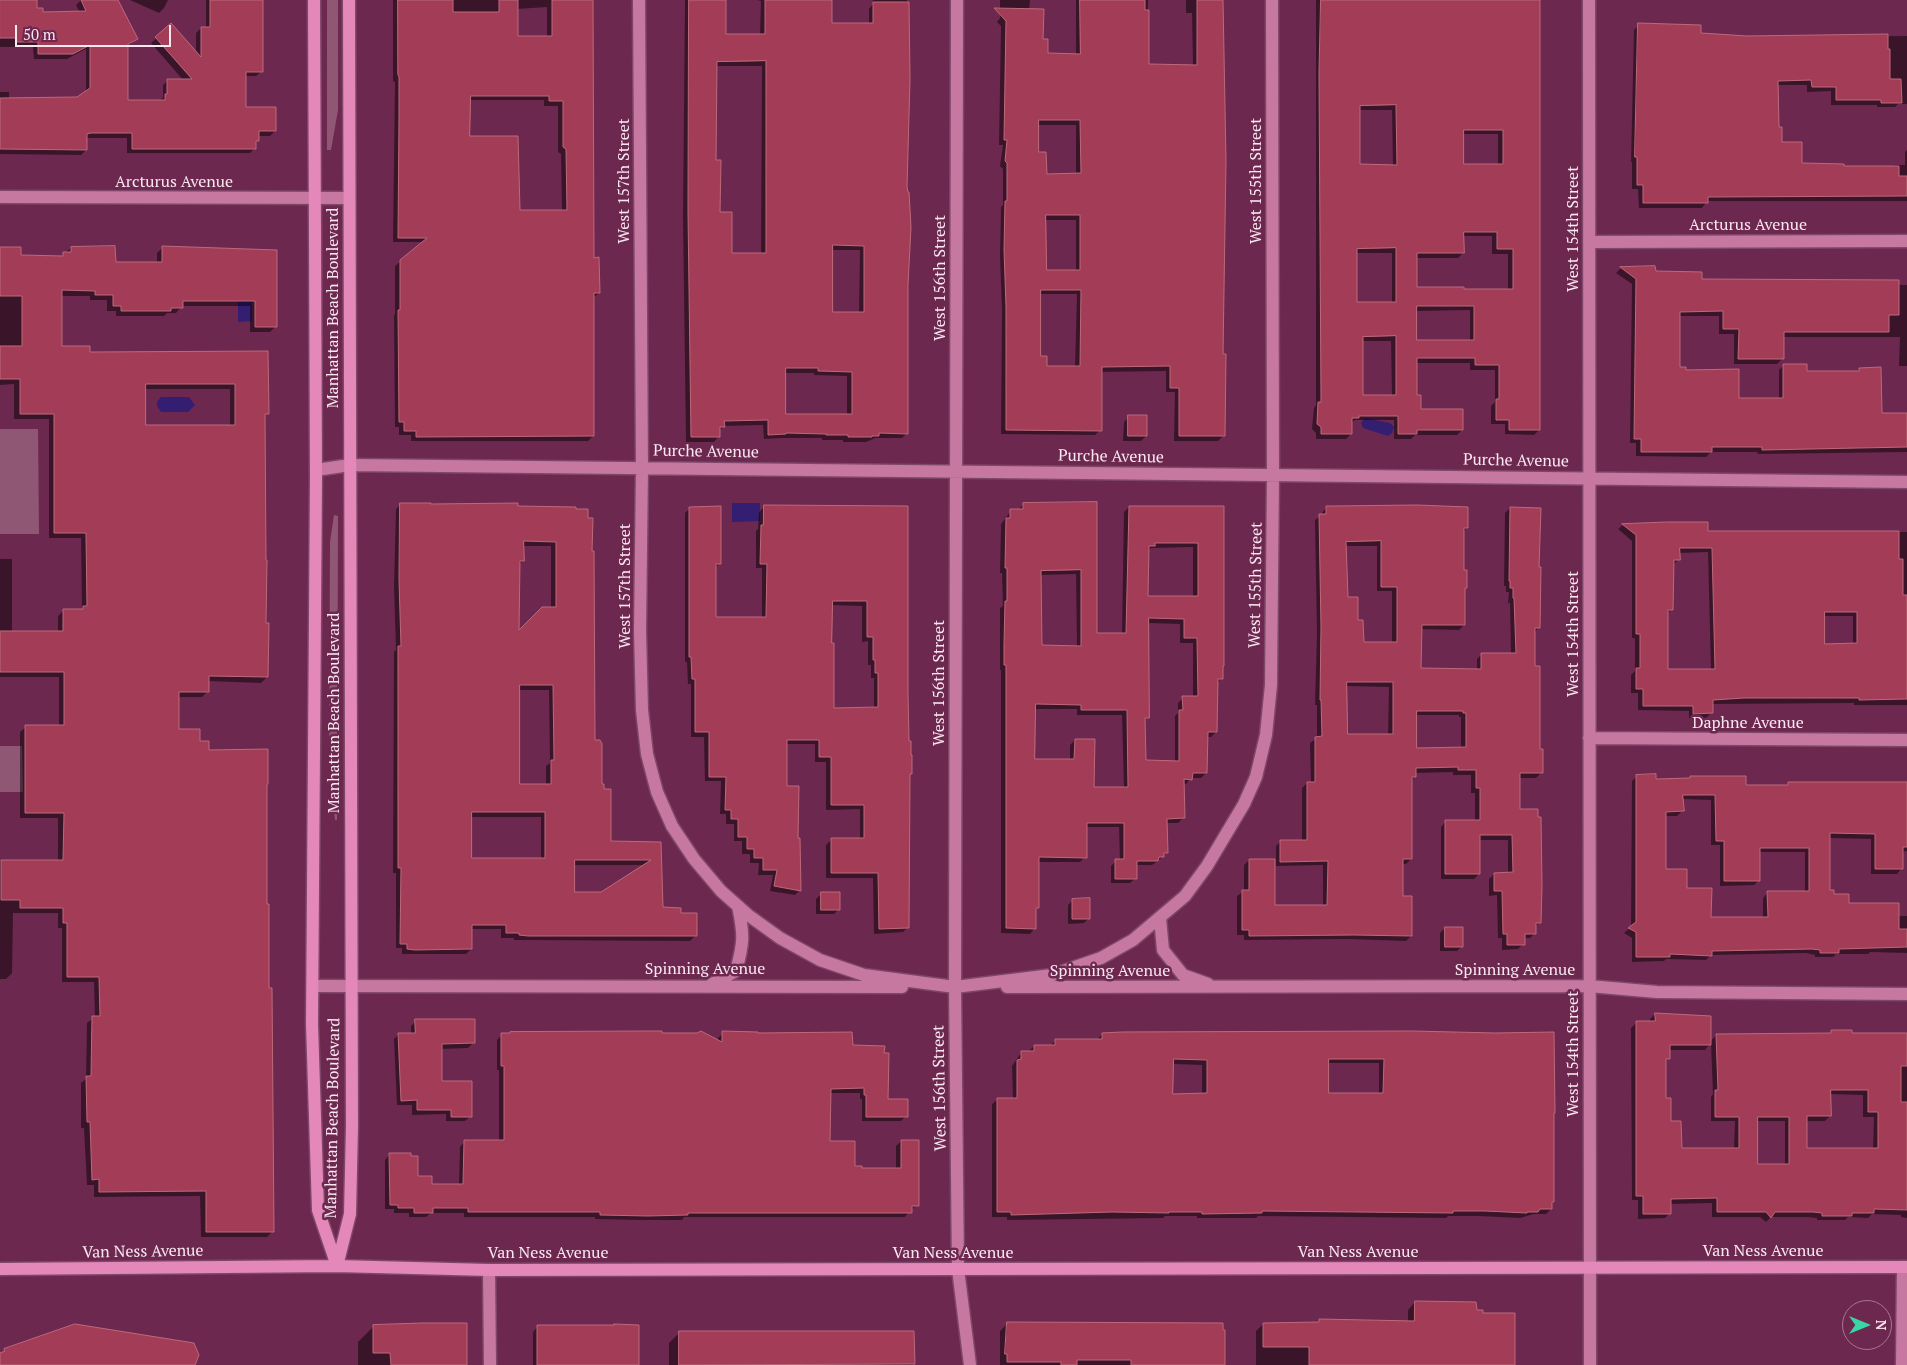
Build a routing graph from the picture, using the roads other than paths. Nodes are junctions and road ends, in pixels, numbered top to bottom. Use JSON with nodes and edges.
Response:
{"nodes":[{"id":1,"x":314,"y":0,"type":"edge"},
{"id":2,"x":349,"y":0,"type":"edge"},
{"id":3,"x":639,"y":0,"type":"edge"},
{"id":4,"x":957,"y":0,"type":"edge"},
{"id":5,"x":1272,"y":0,"type":"edge"},
{"id":6,"x":1589,"y":0,"type":"edge"},
{"id":7,"x":0,"y":197,"type":"edge"},
{"id":8,"x":349,"y":198,"type":"junction"},
{"id":9,"x":314,"y":199,"type":"junction"},
{"id":10,"x":1907,"y":241,"type":"edge"},
{"id":11,"x":1589,"y":242,"type":"junction"},
{"id":12,"x":350,"y":465,"type":"junction"},
{"id":13,"x":642,"y":468,"type":"junction"},
{"id":14,"x":316,"y":470,"type":"junction"},
{"id":15,"x":956,"y":471,"type":"junction"},
{"id":16,"x":1274,"y":474,"type":"junction"},
{"id":17,"x":1589,"y":478,"type":"junction"},
{"id":18,"x":1907,"y":482,"type":"edge"},
{"id":19,"x":1589,"y":738,"type":"junction"},
{"id":20,"x":1907,"y":740,"type":"edge"},
{"id":21,"x":738,"y":906,"type":"junction"},
{"id":22,"x":1160,"y":918,"type":"junction"},
{"id":23,"x":351,"y":985,"type":"junction"},
{"id":24,"x":313,"y":986,"type":"junction"},
{"id":25,"x":710,"y":986,"type":"junction"},
{"id":26,"x":1589,"y":986,"type":"junction"},
{"id":27,"x":956,"y":987,"type":"junction"},
{"id":28,"x":1217,"y":987,"type":"junction"},
{"id":29,"x":1907,"y":994,"type":"edge"},
{"id":30,"x":337,"y":1266,"type":"junction"},
{"id":31,"x":1590,"y":1268,"type":"junction"},
{"id":32,"x":1905,"y":1268,"type":"edge"},
{"id":33,"x":0,"y":1269,"type":"edge"},
{"id":34,"x":958,"y":1269,"type":"junction"},
{"id":35,"x":489,"y":1270,"type":"junction"},
{"id":36,"x":490,"y":1365,"type":"edge"},
{"id":37,"x":970,"y":1365,"type":"edge"},
{"id":38,"x":1590,"y":1365,"type":"edge"},
{"id":39,"x":1902,"y":1365,"type":"edge"}],
"edges":[{"from":1,"to":9,"type":"main road","name":"Manhattan Beach Boulevard"},
{"from":2,"to":8,"type":"main road","name":"Manhattan Beach Boulevard"},
{"from":3,"to":13,"type":"street","name":"West 157th Street"},
{"from":4,"to":15,"type":"street","name":"West 156th Street"},
{"from":5,"to":16,"type":"street","name":"West 155th Street"},
{"from":6,"to":11,"type":"street","name":"West 154th Street"},
{"from":7,"to":9,"type":"street","name":"Arcturus Avenue"},
{"from":8,"to":9,"type":"street","name":"Arcturus Avenue"},
{"from":8,"to":12,"type":"main road","name":"Manhattan Beach Boulevard"},
{"from":9,"to":14,"type":"main road","name":"Manhattan Beach Boulevard"},
{"from":10,"to":11,"type":"street","name":"Arcturus Avenue"},
{"from":11,"to":17,"type":"street","name":"West 154th Street"},
{"from":12,"to":13,"type":"street","name":"Purche Avenue"},
{"from":12,"to":14,"type":"street","name":"Purche Avenue"},
{"from":12,"to":23,"type":"main road","name":"Manhattan Beach Boulevard"},
{"from":13,"to":15,"type":"street","name":"Purche Avenue"},
{"from":13,"to":21,"type":"street","name":"West 157th Street"},
{"from":14,"to":24,"type":"main road","name":"Manhattan Beach Boulevard"},
{"from":15,"to":16,"type":"street","name":"Purche Avenue"},
{"from":15,"to":27,"type":"street","name":"West 156th Street"},
{"from":16,"to":17,"type":"street","name":"Purche Avenue"},
{"from":16,"to":22,"type":"street","name":"West 155th Street"},
{"from":17,"to":18,"type":"street","name":"Purche Avenue"},
{"from":17,"to":19,"type":"street","name":"West 154th Street"},
{"from":19,"to":20,"type":"street","name":"Daphne Avenue"},
{"from":19,"to":26,"type":"street","name":"West 154th Street"},
{"from":21,"to":25,"type":"street"},
{"from":21,"to":27,"type":"street","name":"West 157th Street"},
{"from":22,"to":27,"type":"street","name":"West 155th Street"},
{"from":22,"to":28,"type":"street"},
{"from":23,"to":24,"type":"street","name":"Spinning Avenue"},
{"from":23,"to":25,"type":"street","name":"Spinning Avenue"},
{"from":23,"to":30,"type":"main road","name":"Manhattan Beach Boulevard"},
{"from":24,"to":30,"type":"main road","name":"Manhattan Beach Boulevard"},
{"from":25,"to":27,"type":"street","name":"Spinning Avenue"},
{"from":26,"to":28,"type":"street","name":"Spinning Avenue"},
{"from":26,"to":29,"type":"street","name":"Spinning Avenue"},
{"from":26,"to":31,"type":"street","name":"West 154th Street"},
{"from":27,"to":28,"type":"street","name":"Spinning Avenue"},
{"from":27,"to":34,"type":"street","name":"West 156th Street"},
{"from":30,"to":33,"type":"main road","name":"Van Ness Avenue"},
{"from":30,"to":35,"type":"main road","name":"Van Ness Avenue"},
{"from":31,"to":32,"type":"main road","name":"Van Ness Avenue"},
{"from":31,"to":34,"type":"main road","name":"Van Ness Avenue"},
{"from":31,"to":38,"type":"street","name":"West 154th Street"},
{"from":32,"to":39,"type":"street"},
{"from":34,"to":35,"type":"main road","name":"Van Ness Avenue"},
{"from":34,"to":37,"type":"street","name":"West 156th Street"},
{"from":35,"to":36,"type":"street"}]}
